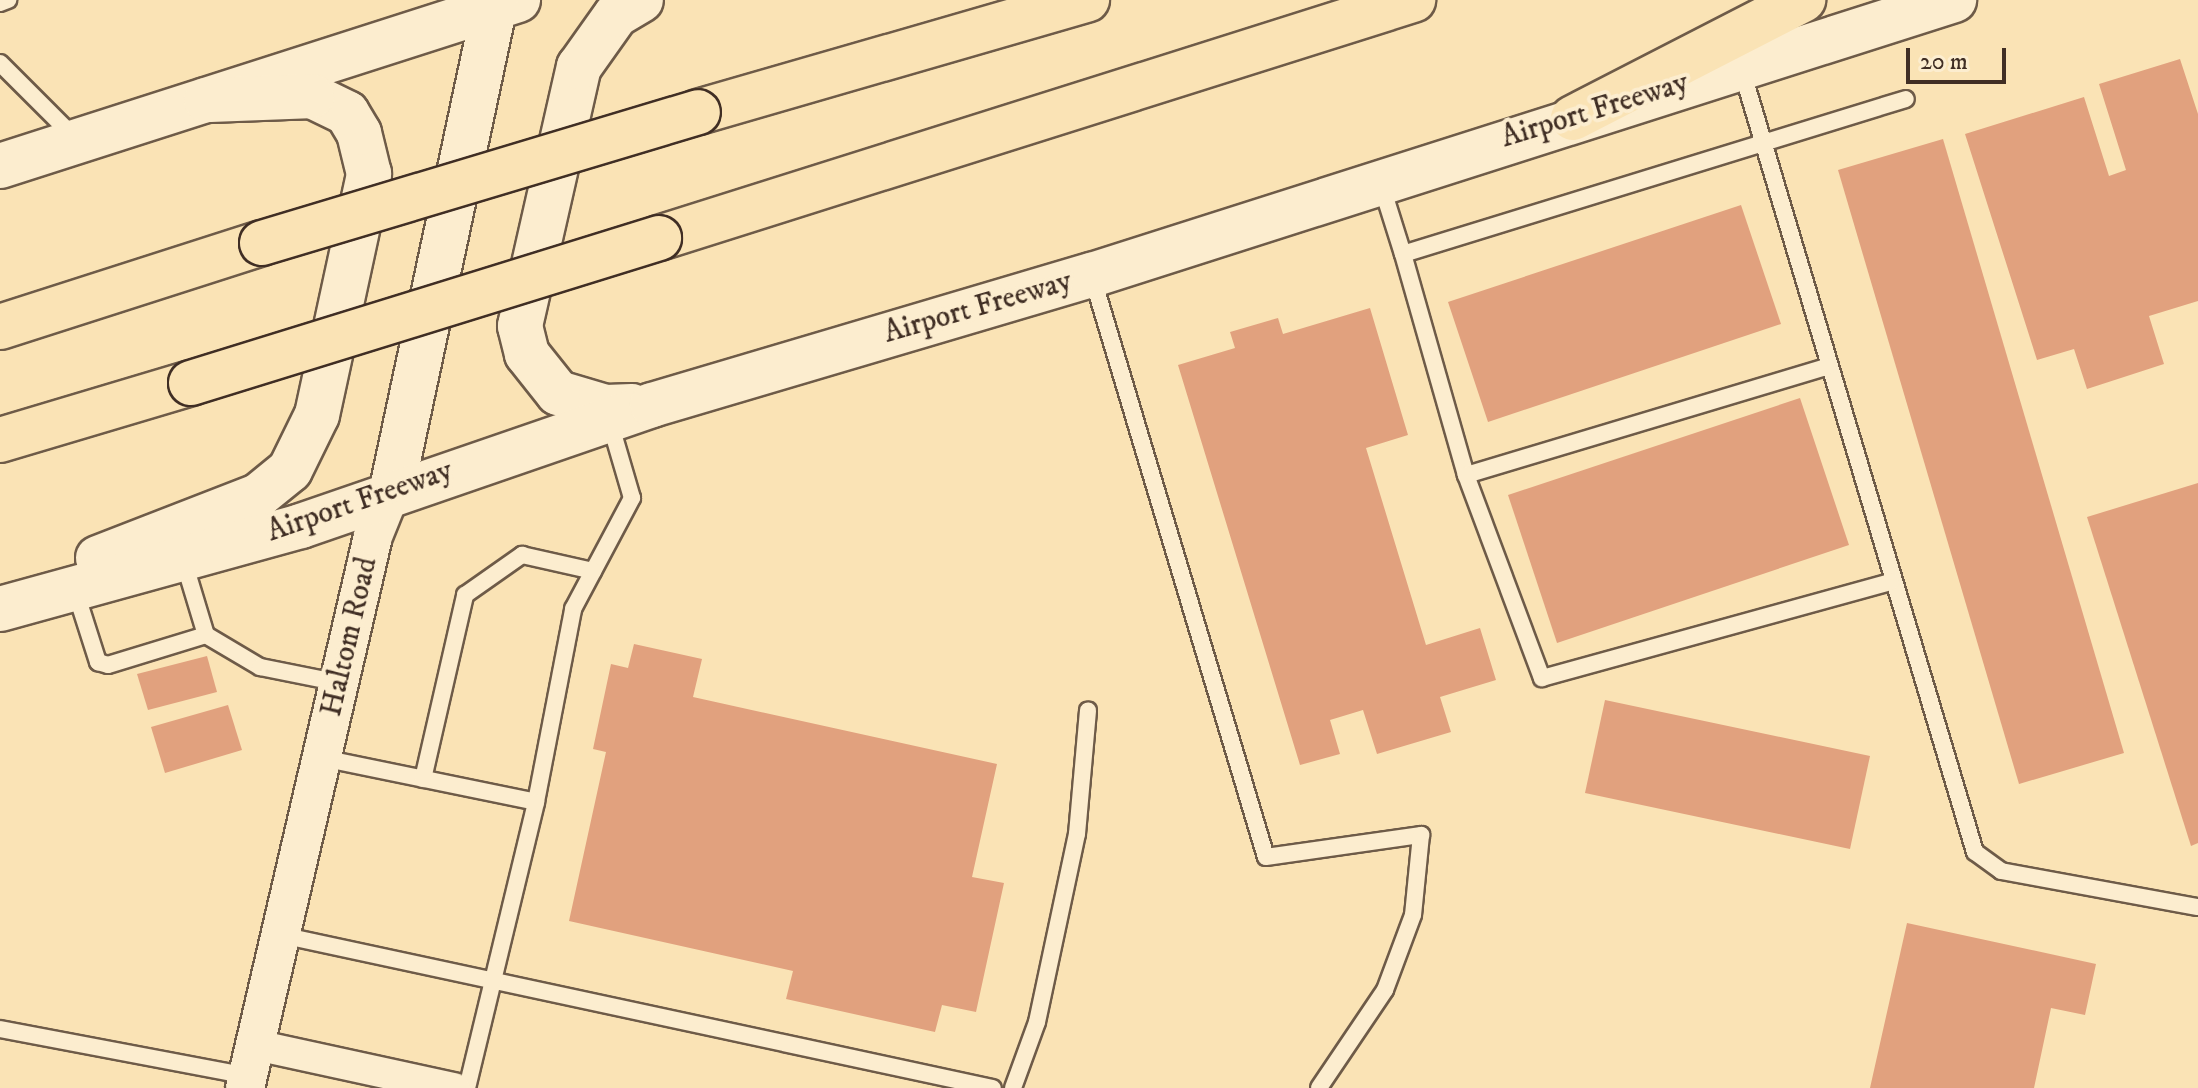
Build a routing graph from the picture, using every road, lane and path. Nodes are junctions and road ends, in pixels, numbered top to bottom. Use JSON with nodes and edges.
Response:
{"nodes":[{"id":1,"x":8,"y":0,"type":"edge"},
{"id":2,"x":641,"y":0,"type":"edge"},
{"id":3,"x":1087,"y":0,"type":"edge"},
{"id":4,"x":1413,"y":0,"type":"edge"},
{"id":5,"x":1803,"y":0,"type":"edge"},
{"id":6,"x":1954,"y":0,"type":"edge"},
{"id":7,"x":503,"y":2,"type":"edge"},
{"id":8,"x":0,"y":3,"type":"edge"},
{"id":9,"x":0,"y":63,"type":"edge"},
{"id":10,"x":1741,"y":66,"type":"junction"},
{"id":11,"x":1906,"y":99,"type":"dead end"},
{"id":12,"x":206,"y":100,"type":"junction"},
{"id":13,"x":1573,"y":118,"type":"junction"},
{"id":14,"x":77,"y":141,"type":"junction"},
{"id":15,"x":1762,"y":141,"type":"junction"},
{"id":16,"x":0,"y":166,"type":"edge"},
{"id":17,"x":1380,"y":179,"type":"junction"},
{"id":18,"x":1403,"y":254,"type":"junction"},
{"id":19,"x":1092,"y":275,"type":"junction"},
{"id":20,"x":0,"y":327,"type":"edge"},
{"id":21,"x":1827,"y":367,"type":"junction"},
{"id":22,"x":652,"y":405,"type":"junction"},
{"id":23,"x":608,"y":419,"type":"junction"},
{"id":24,"x":0,"y":440,"type":"edge"},
{"id":25,"x":1466,"y":475,"type":"junction"},
{"id":26,"x":392,"y":489,"type":"junction"},
{"id":27,"x":182,"y":558,"type":"junction"},
{"id":28,"x":593,"y":571,"type":"junction"},
{"id":29,"x":1891,"y":582,"type":"junction"},
{"id":30,"x":74,"y":588,"type":"junction"},
{"id":31,"x":0,"y":600,"type":"edge"},
{"id":32,"x":0,"y":609,"type":"edge"},
{"id":33,"x":206,"y":635,"type":"junction"},
{"id":34,"x":340,"y":683,"type":"junction"},
{"id":35,"x":1088,"y":710,"type":"dead end"},
{"id":36,"x":322,"y":758,"type":"junction"},
{"id":37,"x":423,"y":779,"type":"junction"},
{"id":38,"x":536,"y":802,"type":"junction"},
{"id":39,"x":2198,"y":907,"type":"edge"},
{"id":40,"x":281,"y":935,"type":"junction"},
{"id":41,"x":492,"y":980,"type":"junction"},
{"id":42,"x":0,"y":1029,"type":"edge"},
{"id":43,"x":250,"y":1070,"type":"edge"},
{"id":44,"x":454,"y":1088,"type":"edge"},
{"id":45,"x":467,"y":1088,"type":"edge"},
{"id":46,"x":993,"y":1088,"type":"edge"},
{"id":47,"x":1013,"y":1088,"type":"edge"},
{"id":48,"x":1319,"y":1088,"type":"edge"}],
"edges":[{"from":1,"to":8,"type":"lane"},
{"from":2,"to":22,"type":"main road"},
{"from":3,"to":20,"type":"highway","bridge":true},
{"from":4,"to":24,"type":"highway","bridge":true},
{"from":5,"to":13,"type":"highway"},
{"from":6,"to":10,"type":"main road","name":"Airport Freeway"},
{"from":7,"to":12,"type":"main road"},
{"from":7,"to":26,"type":"main road","name":"Haltom Road"},
{"from":9,"to":14,"type":"lane"},
{"from":10,"to":13,"type":"main road","name":"Airport Freeway"},
{"from":10,"to":15,"type":"lane"},
{"from":11,"to":15,"type":"lane"},
{"from":12,"to":14,"type":"main road"},
{"from":12,"to":31,"type":"main road"},
{"from":13,"to":17,"type":"main road","name":"Airport Freeway"},
{"from":14,"to":16,"type":"main road"},
{"from":15,"to":18,"type":"lane"},
{"from":15,"to":21,"type":"lane"},
{"from":17,"to":18,"type":"lane"},
{"from":17,"to":19,"type":"main road","name":"Airport Freeway"},
{"from":18,"to":25,"type":"lane"},
{"from":19,"to":22,"type":"main road","name":"Airport Freeway"},
{"from":19,"to":48,"type":"lane"},
{"from":21,"to":25,"type":"lane"},
{"from":21,"to":29,"type":"lane"},
{"from":22,"to":23,"type":"main road","name":"Airport Freeway"},
{"from":23,"to":26,"type":"main road","name":"Airport Freeway"},
{"from":23,"to":28,"type":"lane"},
{"from":25,"to":29,"type":"lane"},
{"from":26,"to":27,"type":"main road","name":"Airport Freeway"},
{"from":26,"to":34,"type":"street","name":"Haltom Road"},
{"from":27,"to":30,"type":"main road","name":"Airport Freeway"},
{"from":27,"to":33,"type":"lane"},
{"from":28,"to":37,"type":"lane"},
{"from":28,"to":38,"type":"lane"},
{"from":29,"to":39,"type":"lane"},
{"from":30,"to":32,"type":"main road","name":"Airport Freeway"},
{"from":30,"to":33,"type":"lane"},
{"from":33,"to":34,"type":"lane"},
{"from":34,"to":36,"type":"street","name":"Haltom Road"},
{"from":35,"to":47,"type":"lane"},
{"from":36,"to":37,"type":"lane"},
{"from":36,"to":40,"type":"street","name":"Haltom Road"},
{"from":37,"to":38,"type":"lane"},
{"from":38,"to":41,"type":"lane"},
{"from":40,"to":41,"type":"lane"},
{"from":40,"to":43,"type":"street","name":"Haltom Road"},
{"from":41,"to":45,"type":"lane"},
{"from":41,"to":46,"type":"lane"},
{"from":42,"to":43,"type":"lane"},
{"from":43,"to":44,"type":"street"}]}
